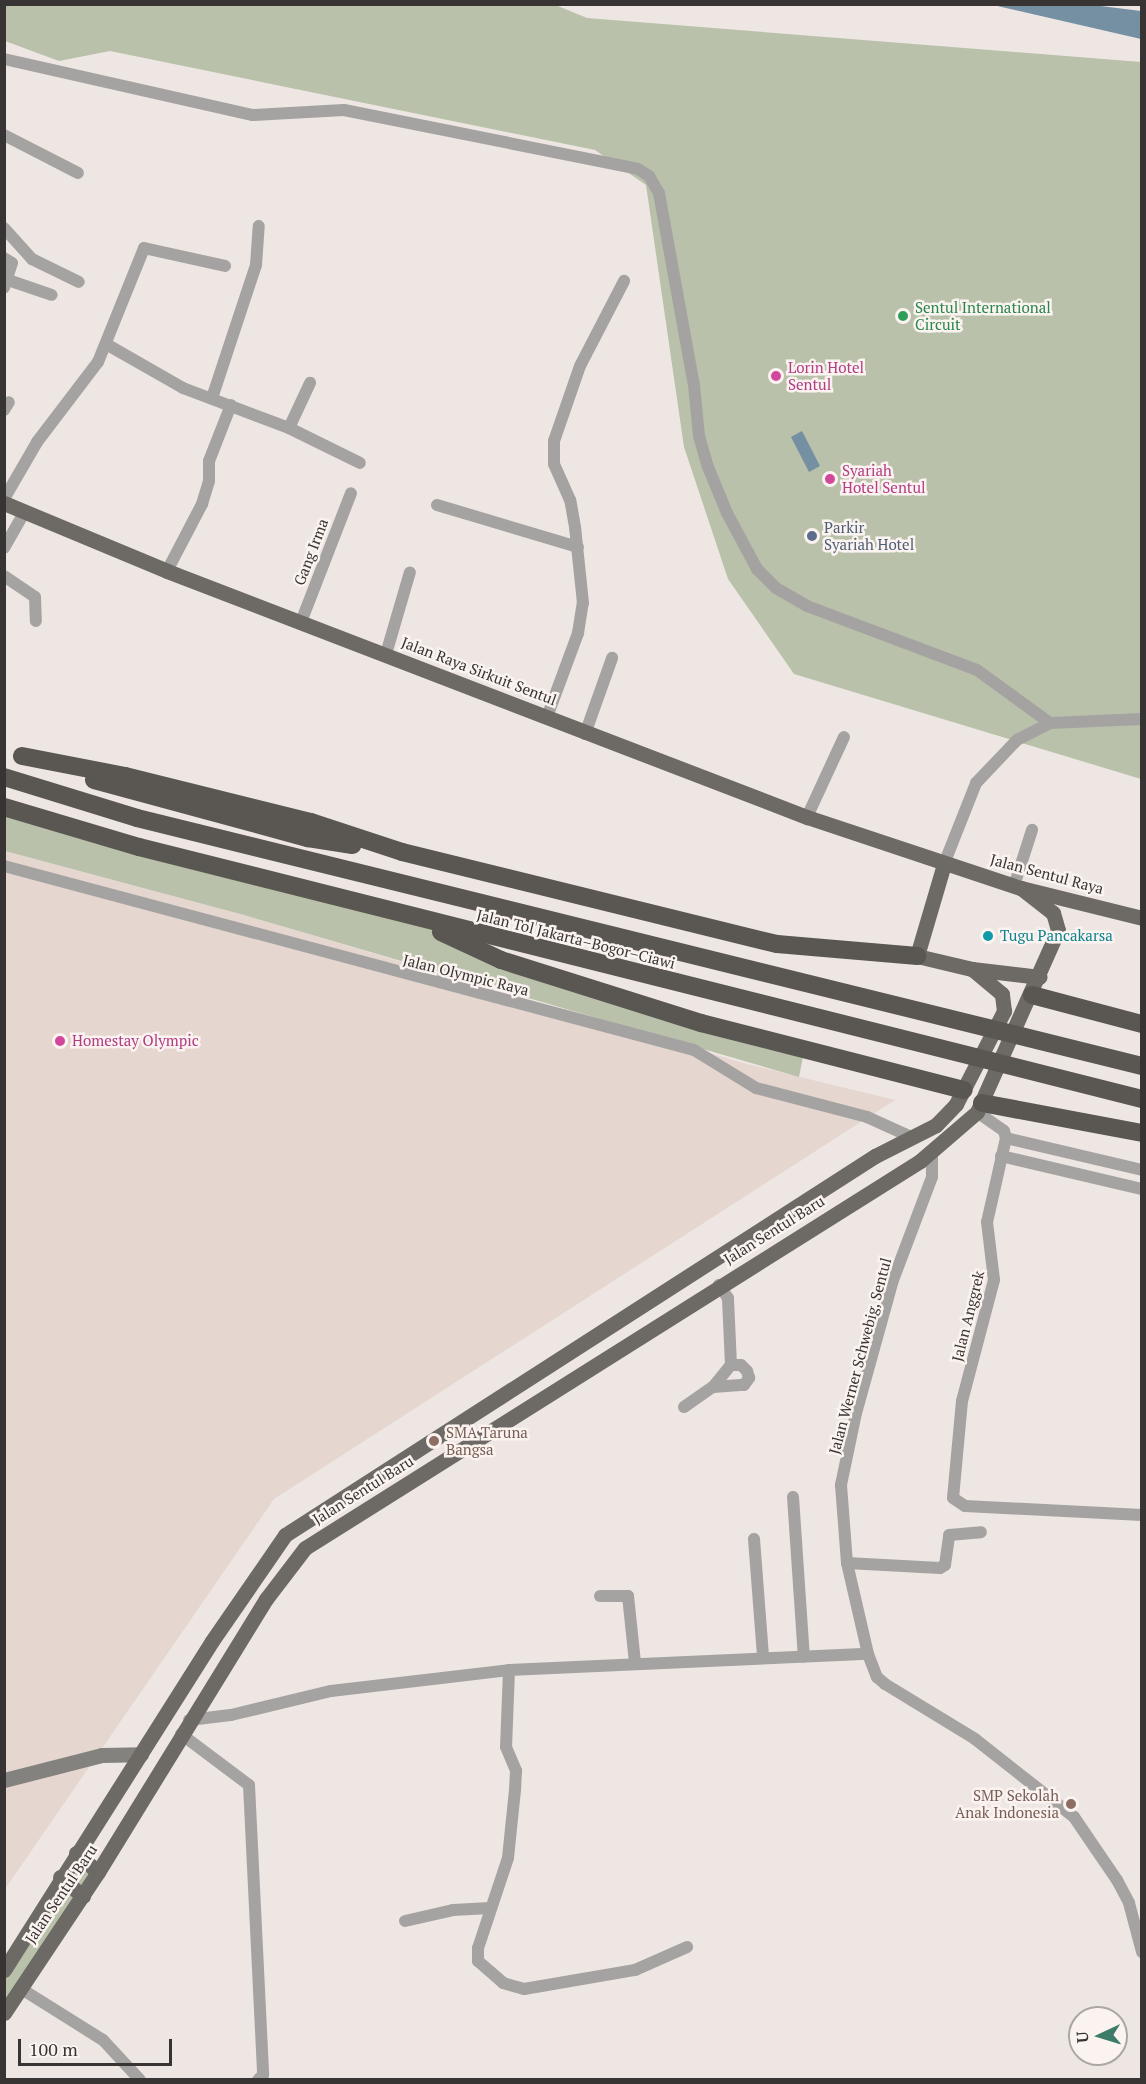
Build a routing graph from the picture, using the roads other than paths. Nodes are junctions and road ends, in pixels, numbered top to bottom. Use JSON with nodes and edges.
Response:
{"nodes":[{"id":1,"x":4,"y":59,"type":"edge"},
{"id":2,"x":4,"y":135,"type":"edge"},
{"id":3,"x":78,"y":173,"type":"dead end"},
{"id":4,"x":259,"y":225,"type":"dead end"},
{"id":5,"x":4,"y":228,"type":"edge"},
{"id":6,"x":4,"y":258,"type":"edge"},
{"id":7,"x":225,"y":266,"type":"dead end"},
{"id":8,"x":624,"y":281,"type":"dead end"},
{"id":9,"x":79,"y":282,"type":"dead end"},
{"id":10,"x":6,"y":284,"type":"edge"},
{"id":11,"x":52,"y":295,"type":"dead end"},
{"id":12,"x":105,"y":344,"type":"junction"},
{"id":13,"x":310,"y":383,"type":"dead end"},
{"id":14,"x":212,"y":398,"type":"junction"},
{"id":15,"x":231,"y":405,"type":"junction"},
{"id":16,"x":289,"y":428,"type":"junction"},
{"id":17,"x":360,"y":463,"type":"dead end"},
{"id":18,"x":351,"y":494,"type":"dead end"},
{"id":19,"x":4,"y":498,"type":"edge"},
{"id":20,"x":4,"y":503,"type":"edge"},
{"id":21,"x":437,"y":505,"type":"dead end"},
{"id":22,"x":24,"y":513,"type":"junction"},
{"id":23,"x":578,"y":547,"type":"junction"},
{"id":24,"x":4,"y":548,"type":"edge"},
{"id":25,"x":167,"y":571,"type":"junction"},
{"id":26,"x":410,"y":572,"type":"dead end"},
{"id":27,"x":4,"y":576,"type":"edge"},
{"id":28,"x":36,"y":621,"type":"dead end"},
{"id":29,"x":301,"y":622,"type":"junction"},
{"id":30,"x":386,"y":654,"type":"junction"},
{"id":31,"x":612,"y":658,"type":"dead end"},
{"id":32,"x":547,"y":717,"type":"junction"},
{"id":33,"x":1142,"y":718,"type":"edge"},
{"id":34,"x":1050,"y":723,"type":"junction"},
{"id":35,"x":585,"y":734,"type":"junction"},
{"id":36,"x":844,"y":737,"type":"dead end"},
{"id":37,"x":13,"y":753,"type":"edge"},
{"id":38,"x":4,"y":777,"type":"edge"},
{"id":39,"x":4,"y":807,"type":"edge"},
{"id":40,"x":807,"y":817,"type":"junction"},
{"id":41,"x":1032,"y":830,"type":"dead end"},
{"id":42,"x":944,"y":864,"type":"junction"},
{"id":43,"x":4,"y":866,"type":"edge"},
{"id":44,"x":1017,"y":887,"type":"junction"},
{"id":45,"x":398,"y":912,"type":"junction"},
{"id":46,"x":1142,"y":918,"type":"edge"},
{"id":47,"x":917,"y":956,"type":"junction"},
{"id":48,"x":972,"y":969,"type":"junction"},
{"id":49,"x":1040,"y":977,"type":"junction"},
{"id":50,"x":1032,"y":995,"type":"junction"},
{"id":51,"x":1142,"y":1024,"type":"edge"},
{"id":52,"x":1142,"y":1066,"type":"edge"},
{"id":53,"x":964,"y":1090,"type":"junction"},
{"id":54,"x":1142,"y":1099,"type":"edge"},
{"id":55,"x":979,"y":1108,"type":"junction"},
{"id":56,"x":1142,"y":1133,"type":"edge"},
{"id":57,"x":911,"y":1137,"type":"junction"},
{"id":58,"x":1006,"y":1138,"type":"junction"},
{"id":59,"x":932,"y":1153,"type":"junction"},
{"id":60,"x":1001,"y":1156,"type":"junction"},
{"id":61,"x":1142,"y":1170,"type":"edge"},
{"id":62,"x":1142,"y":1189,"type":"edge"},
{"id":63,"x":719,"y":1285,"type":"junction"},
{"id":64,"x":731,"y":1365,"type":"junction"},
{"id":65,"x":712,"y":1387,"type":"junction"},
{"id":66,"x":684,"y":1407,"type":"dead end"},
{"id":67,"x":793,"y":1497,"type":"dead end"},
{"id":68,"x":1142,"y":1515,"type":"edge"},
{"id":69,"x":981,"y":1532,"type":"dead end"},
{"id":70,"x":754,"y":1539,"type":"dead end"},
{"id":71,"x":847,"y":1563,"type":"junction"},
{"id":72,"x":600,"y":1596,"type":"dead end"},
{"id":73,"x":868,"y":1654,"type":"junction"},
{"id":74,"x":763,"y":1657,"type":"junction"},
{"id":75,"x":804,"y":1657,"type":"junction"},
{"id":76,"x":635,"y":1663,"type":"junction"},
{"id":77,"x":508,"y":1670,"type":"junction"},
{"id":78,"x":185,"y":1727,"type":"junction"},
{"id":79,"x":141,"y":1754,"type":"junction"},
{"id":80,"x":4,"y":1780,"type":"edge"},
{"id":81,"x":75,"y":1853,"type":"junction"},
{"id":82,"x":98,"y":1872,"type":"junction"},
{"id":83,"x":60,"y":1877,"type":"junction"},
{"id":84,"x":83,"y":1896,"type":"junction"},
{"id":85,"x":490,"y":1908,"type":"junction"},
{"id":86,"x":405,"y":1921,"type":"dead end"},
{"id":87,"x":687,"y":1947,"type":"dead end"},
{"id":88,"x":1142,"y":1952,"type":"edge"},
{"id":89,"x":4,"y":1970,"type":"edge"},
{"id":90,"x":20,"y":1988,"type":"junction"},
{"id":91,"x":4,"y":2013,"type":"edge"},
{"id":92,"x":140,"y":2079,"type":"edge"},
{"id":93,"x":258,"y":2079,"type":"edge"}],
"edges":[{"from":1,"to":34,"type":"street"},
{"from":2,"to":3,"type":"street"},
{"from":4,"to":14,"type":"street"},
{"from":5,"to":9,"type":"street"},
{"from":6,"to":10,"type":"street"},
{"from":7,"to":12,"type":"street"},
{"from":8,"to":23,"type":"street"},
{"from":10,"to":11,"type":"street"},
{"from":12,"to":14,"type":"street"},
{"from":12,"to":19,"type":"street"},
{"from":13,"to":16,"type":"street"},
{"from":14,"to":15,"type":"street"},
{"from":15,"to":16,"type":"street"},
{"from":15,"to":25,"type":"street"},
{"from":16,"to":17,"type":"street"},
{"from":18,"to":29,"type":"street","name":"Gang Irma"},
{"from":20,"to":22,"type":"main road","name":"Jalan Raya Sirkuit Sentul"},
{"from":21,"to":23,"type":"street"},
{"from":22,"to":24,"type":"street"},
{"from":22,"to":25,"type":"main road","name":"Jalan Raya Sirkuit Sentul"},
{"from":23,"to":32,"type":"street"},
{"from":25,"to":29,"type":"main road","name":"Jalan Raya Sirkuit Sentul"},
{"from":26,"to":30,"type":"street"},
{"from":27,"to":28,"type":"street"},
{"from":29,"to":30,"type":"main road","name":"Jalan Raya Sirkuit Sentul"},
{"from":30,"to":32,"type":"main road","name":"Jalan Raya Sirkuit Sentul"},
{"from":31,"to":35,"type":"street"},
{"from":32,"to":35,"type":"main road","name":"Jalan Raya Sirkuit Sentul"},
{"from":33,"to":34,"type":"street"},
{"from":34,"to":42,"type":"street"},
{"from":35,"to":40,"type":"main road","name":"Jalan Raya Sirkuit Sentul"},
{"from":36,"to":40,"type":"street"},
{"from":37,"to":47,"type":"highway"},
{"from":38,"to":52,"type":"highway","name":"Jalan Tol Jakarta–Bogor–Ciawi"},
{"from":39,"to":45,"type":"highway","name":"Jalan Tol Jakarta–Bogor–Ciawi"},
{"from":40,"to":42,"type":"main road","name":"Jalan Raya Sirkuit Sentul"},
{"from":41,"to":44,"type":"street"},
{"from":42,"to":44,"type":"main road","name":"Jalan Sentul Raya"},
{"from":42,"to":47,"type":"main road"},
{"from":43,"to":57,"type":"street","name":"Jalan Olympic Raya"},
{"from":44,"to":46,"type":"main road","name":"Jalan Sentul Raya"},
{"from":44,"to":49,"type":"main road","name":"Jalan Sentul Baru"},
{"from":45,"to":53,"type":"highway"},
{"from":45,"to":54,"type":"highway","name":"Jalan Tol Jakarta–Bogor–Ciawi"},
{"from":47,"to":48,"type":"main road"},
{"from":48,"to":49,"type":"main road"},
{"from":48,"to":53,"type":"main road","name":"Jalan Sentul Baru"},
{"from":49,"to":50,"type":"main road","name":"Jalan Sentul Baru"},
{"from":50,"to":51,"type":"highway"},
{"from":50,"to":55,"type":"main road","name":"Jalan Sentul Baru"},
{"from":53,"to":57,"type":"main road","name":"Jalan Sentul Baru"},
{"from":55,"to":56,"type":"highway"},
{"from":55,"to":58,"type":"street"},
{"from":55,"to":59,"type":"main road","name":"Jalan Sentul Baru"},
{"from":57,"to":79,"type":"main road","name":"Jalan Sentul Baru"},
{"from":58,"to":60,"type":"street","name":"Jalan Anggrek"},
{"from":58,"to":61,"type":"street"},
{"from":59,"to":63,"type":"main road","name":"Jalan Sentul Baru"},
{"from":59,"to":71,"type":"street","name":"Jalan Werner Schwebig, Sentul"},
{"from":60,"to":62,"type":"street"},
{"from":60,"to":68,"type":"street","name":"Jalan Anggrek"},
{"from":63,"to":64,"type":"street"},
{"from":63,"to":78,"type":"main road","name":"Jalan Sentul Baru"},
{"from":64,"to":65,"type":"street"},
{"from":64,"to":65,"type":"street"},
{"from":65,"to":66,"type":"street"},
{"from":67,"to":75,"type":"street"},
{"from":69,"to":71,"type":"street"},
{"from":70,"to":74,"type":"street"},
{"from":71,"to":73,"type":"street","name":"Jalan Werner Schwebig, Sentul"},
{"from":72,"to":76,"type":"street"},
{"from":73,"to":75,"type":"street"},
{"from":73,"to":88,"type":"street","name":"Jalan Werner Schwebig, Sentul"},
{"from":74,"to":75,"type":"street"},
{"from":74,"to":76,"type":"street"},
{"from":76,"to":77,"type":"street"},
{"from":77,"to":78,"type":"street"},
{"from":77,"to":85,"type":"street"},
{"from":78,"to":82,"type":"main road","name":"Jalan Sentul Baru"},
{"from":78,"to":93,"type":"street"},
{"from":79,"to":80,"type":"street"},
{"from":79,"to":81,"type":"main road","name":"Jalan Sentul Baru"},
{"from":81,"to":82,"type":"main road"},
{"from":81,"to":83,"type":"main road","name":"Jalan Sentul Baru"},
{"from":82,"to":84,"type":"main road","name":"Jalan Sentul Baru"},
{"from":83,"to":84,"type":"main road"},
{"from":83,"to":89,"type":"main road","name":"Jalan Sentul Baru"},
{"from":84,"to":90,"type":"main road","name":"Jalan Sentul Baru"},
{"from":85,"to":86,"type":"street"},
{"from":85,"to":87,"type":"street"},
{"from":90,"to":91,"type":"main road","name":"Jalan Sentul Baru"},
{"from":90,"to":92,"type":"street"}]}
